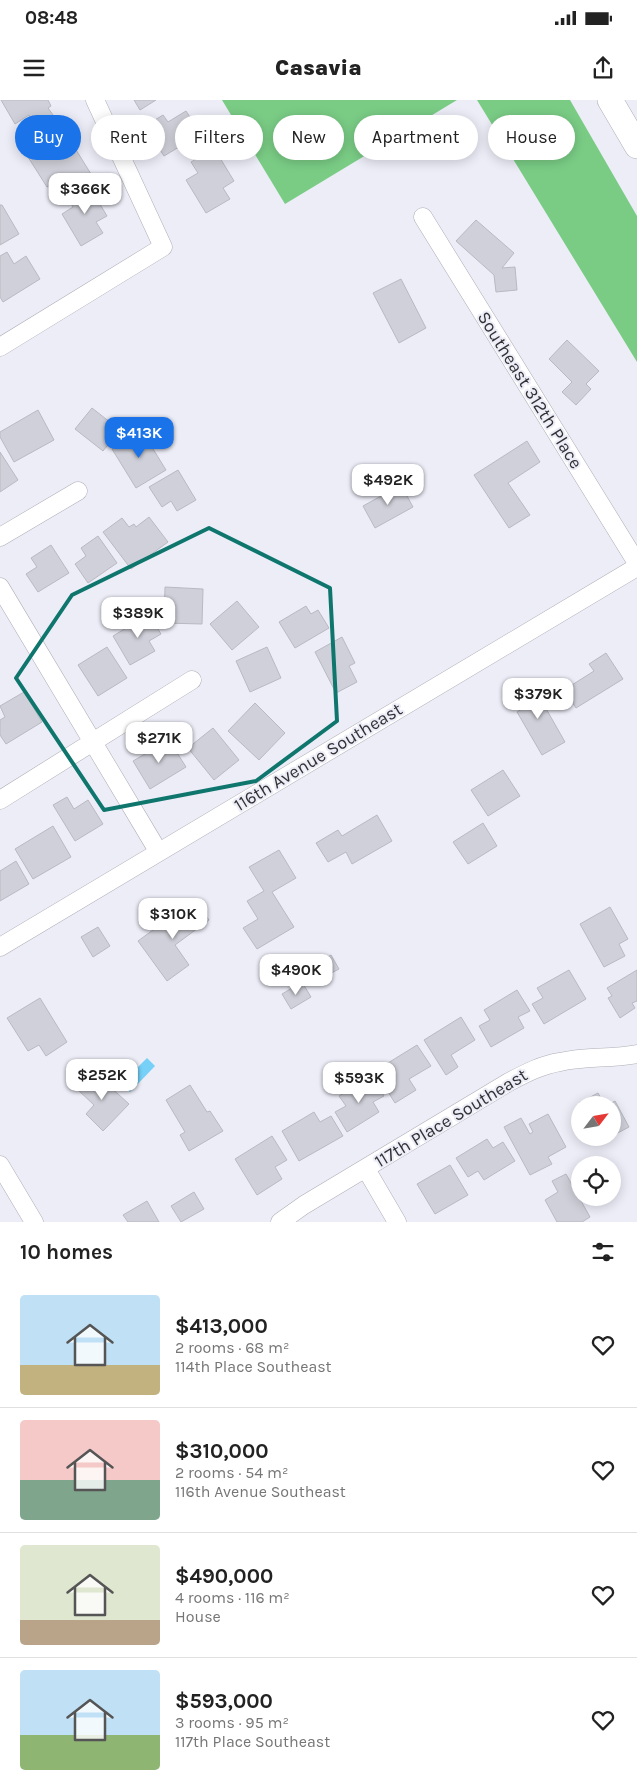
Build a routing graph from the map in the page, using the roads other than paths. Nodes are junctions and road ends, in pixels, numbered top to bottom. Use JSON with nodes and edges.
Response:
{"nodes":[{"id":1,"x":95,"y":100,"type":"edge"},
{"id":2,"x":610,"y":100,"type":"edge"},
{"id":3,"x":637,"y":146,"type":"edge"},
{"id":4,"x":423,"y":217,"type":"dead end"},
{"id":5,"x":0,"y":347,"type":"edge"},
{"id":6,"x":78,"y":491,"type":"dead end"},
{"id":7,"x":0,"y":537,"type":"edge"},
{"id":8,"x":637,"y":562,"type":"edge"},
{"id":9,"x":637,"y":567,"type":"edge"},
{"id":10,"x":0,"y":587,"type":"edge"},
{"id":11,"x":192,"y":680,"type":"dead end"},
{"id":12,"x":93,"y":743,"type":"junction"},
{"id":13,"x":0,"y":800,"type":"edge"},
{"id":14,"x":158,"y":851,"type":"junction"},
{"id":15,"x":0,"y":947,"type":"edge"},
{"id":16,"x":637,"y":1054,"type":"edge"},
{"id":17,"x":0,"y":1166,"type":"edge"},
{"id":18,"x":366,"y":1168,"type":"junction"},
{"id":19,"x":34,"y":1222,"type":"edge"},
{"id":20,"x":280,"y":1222,"type":"edge"},
{"id":21,"x":397,"y":1222,"type":"edge"}],
"edges":[{"from":1,"to":5,"type":"street"},
{"from":2,"to":3,"type":"main road"},
{"from":4,"to":8,"type":"street","name":"Southeast 312th Place"},
{"from":6,"to":7,"type":"street"},
{"from":9,"to":14,"type":"street","name":"116th Avenue Southeast"},
{"from":10,"to":12,"type":"street"},
{"from":11,"to":12,"type":"street"},
{"from":12,"to":13,"type":"street"},
{"from":12,"to":14,"type":"street"},
{"from":14,"to":15,"type":"street","name":"116th Avenue Southeast"},
{"from":16,"to":18,"type":"street","name":"117th Place Southeast"},
{"from":17,"to":19,"type":"street"},
{"from":18,"to":20,"type":"street","name":"117th Place Southeast"},
{"from":18,"to":21,"type":"street"}]}
